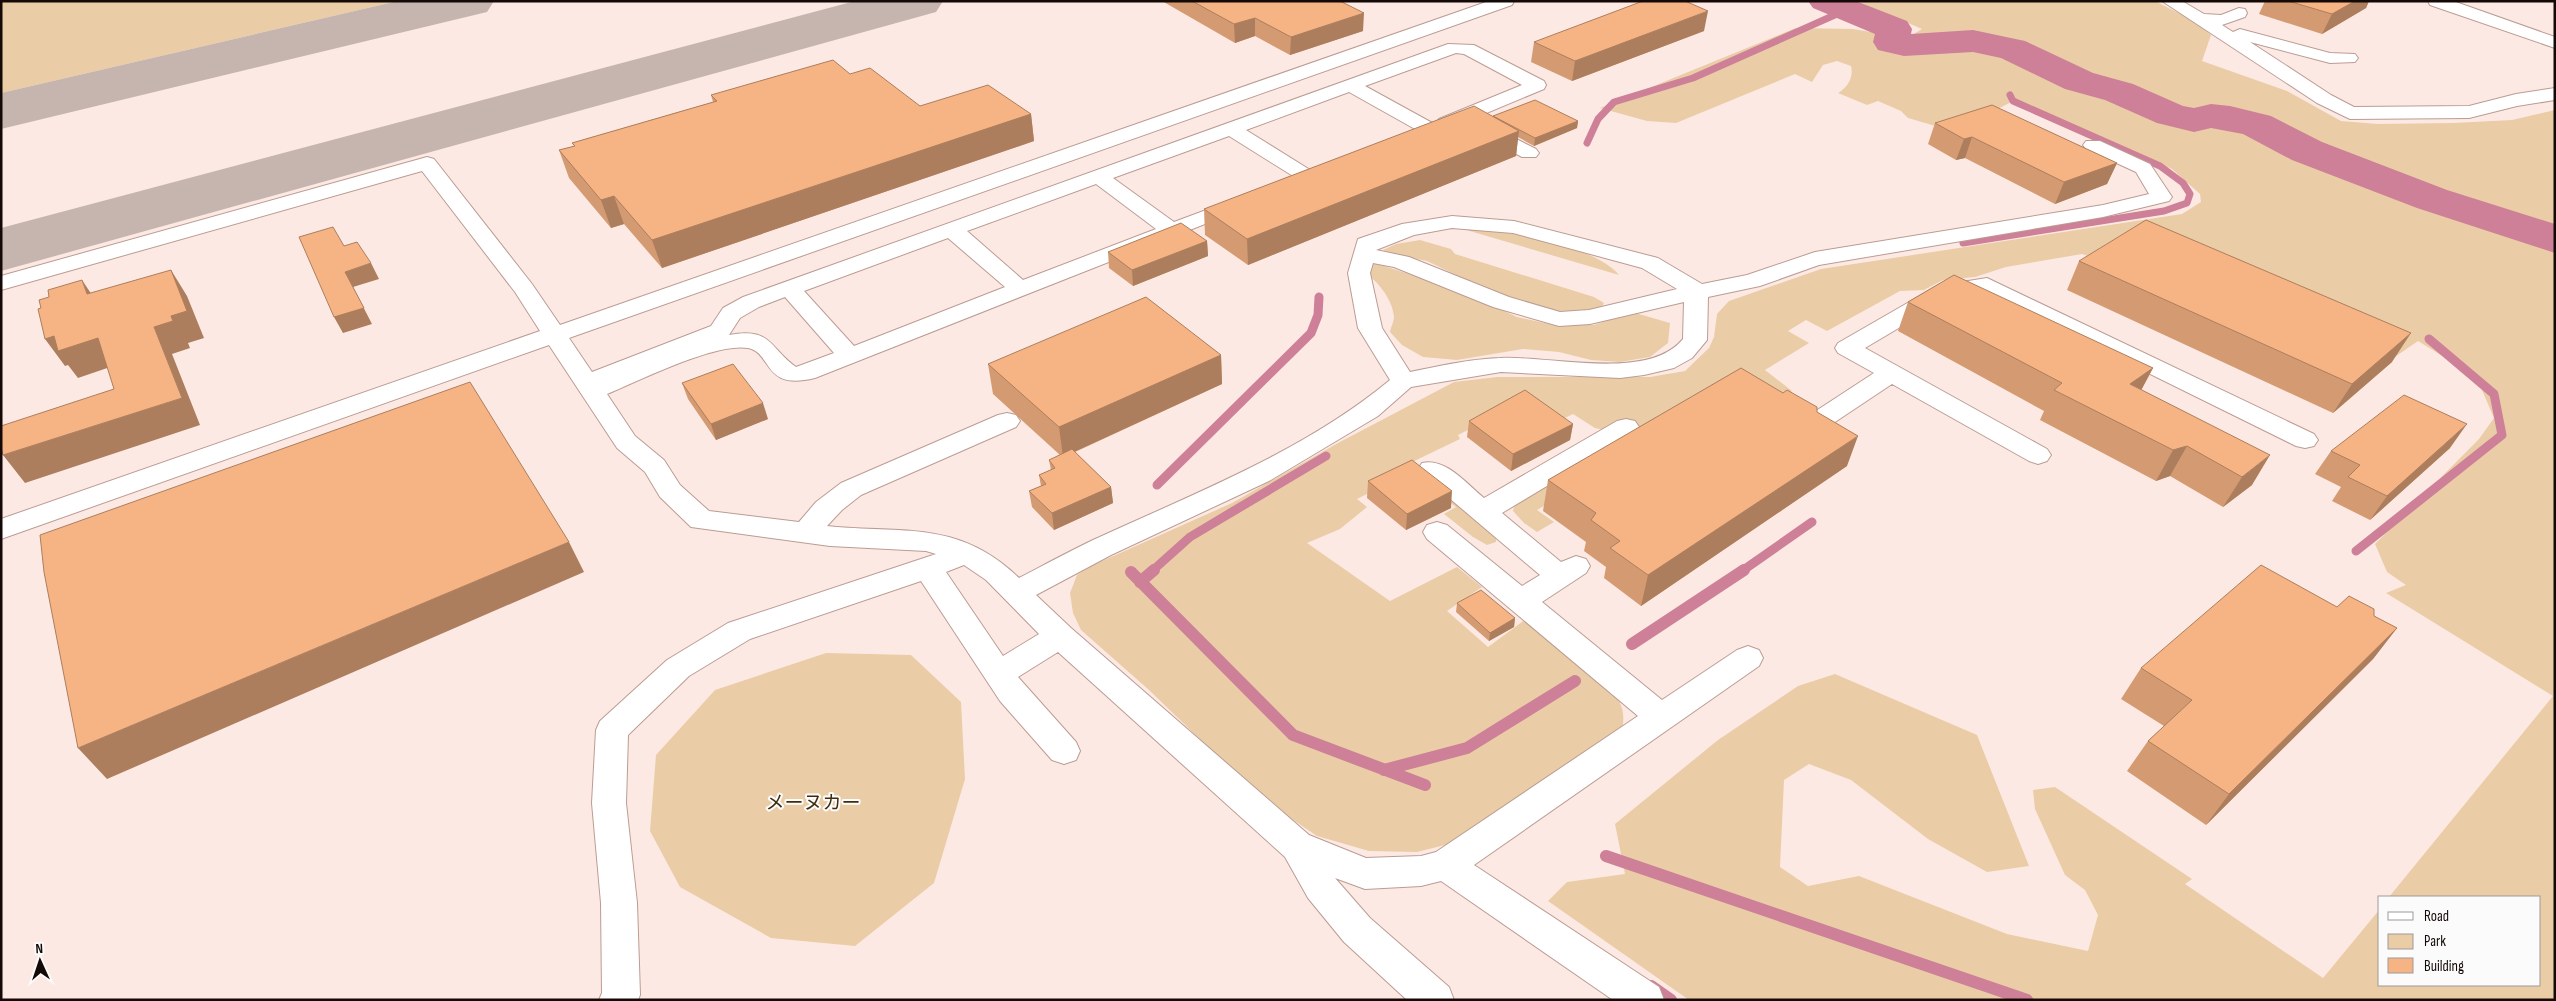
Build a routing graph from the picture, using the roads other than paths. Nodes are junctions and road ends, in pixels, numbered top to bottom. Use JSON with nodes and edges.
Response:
{"nodes":[{"id":1,"x":1506,"y":1,"type":"edge"},
{"id":2,"x":2170,"y":1,"type":"edge"},
{"id":3,"x":2436,"y":1,"type":"edge"},
{"id":4,"x":2463,"y":5,"type":"edge"},
{"id":5,"x":2239,"y":13,"type":"dead end"},
{"id":6,"x":2206,"y":22,"type":"junction"},
{"id":7,"x":2555,"y":43,"type":"edge"},
{"id":8,"x":2349,"y":58,"type":"dead end"},
{"id":9,"x":1351,"y":86,"type":"junction"},
{"id":10,"x":2555,"y":94,"type":"edge"},
{"id":11,"x":1462,"y":116,"type":"junction"},
{"id":12,"x":1232,"y":129,"type":"junction"},
{"id":13,"x":1429,"y":129,"type":"junction"},
{"id":14,"x":1403,"y":139,"type":"edge"},
{"id":15,"x":2093,"y":145,"type":"dead end"},
{"id":16,"x":1529,"y":153,"type":"dead end"},
{"id":17,"x":1099,"y":177,"type":"junction"},
{"id":18,"x":952,"y":230,"type":"junction"},
{"id":19,"x":1171,"y":230,"type":"junction"},
{"id":20,"x":1364,"y":254,"type":"junction"},
{"id":21,"x":1,"y":283,"type":"edge"},
{"id":22,"x":789,"y":288,"type":"junction"},
{"id":23,"x":1020,"y":289,"type":"junction"},
{"id":24,"x":1698,"y":292,"type":"junction"},
{"id":25,"x":556,"y":335,"type":"junction"},
{"id":26,"x":850,"y":356,"type":"junction"},
{"id":27,"x":1892,"y":373,"type":"junction"},
{"id":28,"x":1403,"y":381,"type":"junction"},
{"id":29,"x":590,"y":387,"type":"junction"},
{"id":30,"x":1007,"y":421,"type":"dead end"},
{"id":31,"x":1811,"y":426,"type":"edge"},
{"id":32,"x":1626,"y":427,"type":"dead end"},
{"id":33,"x":2305,"y":440,"type":"dead end"},
{"id":34,"x":2038,"y":455,"type":"dead end"},
{"id":35,"x":1431,"y":469,"type":"dead end"},
{"id":36,"x":1482,"y":512,"type":"junction"},
{"id":37,"x":1,"y":529,"type":"edge"},
{"id":38,"x":1437,"y":532,"type":"dead end"},
{"id":39,"x":806,"y":533,"type":"junction"},
{"id":40,"x":967,"y":554,"type":"junction"},
{"id":41,"x":928,"y":568,"type":"junction"},
{"id":42,"x":1017,"y":592,"type":"junction"},
{"id":43,"x":1520,"y":602,"type":"junction"},
{"id":44,"x":1060,"y":636,"type":"junction"},
{"id":45,"x":1748,"y":658,"type":"dead end"},
{"id":46,"x":999,"y":674,"type":"junction"},
{"id":47,"x":1661,"y":717,"type":"junction"},
{"id":48,"x":1064,"y":751,"type":"dead end"},
{"id":49,"x":1297,"y":846,"type":"junction"},
{"id":50,"x":1446,"y":865,"type":"junction"},
{"id":51,"x":618,"y":1000,"type":"edge"},
{"id":52,"x":1435,"y":1000,"type":"edge"},
{"id":53,"x":1645,"y":1000,"type":"edge"}],
"edges":[{"from":1,"to":25,"type":"lane"},
{"from":2,"to":6,"type":"lane"},
{"from":3,"to":4,"type":"lane"},
{"from":4,"to":7,"type":"lane"},
{"from":5,"to":6,"type":"lane"},
{"from":6,"to":8,"type":"lane"},
{"from":6,"to":10,"type":"lane"},
{"from":9,"to":11,"type":"lane"},
{"from":9,"to":12,"type":"lane"},
{"from":9,"to":13,"type":"lane"},
{"from":11,"to":13,"type":"lane"},
{"from":11,"to":16,"type":"lane"},
{"from":12,"to":17,"type":"lane"},
{"from":12,"to":19,"type":"lane"},
{"from":13,"to":14,"type":"lane"},
{"from":15,"to":24,"type":"lane"},
{"from":17,"to":18,"type":"lane"},
{"from":17,"to":19,"type":"lane"},
{"from":18,"to":22,"type":"lane"},
{"from":18,"to":23,"type":"lane"},
{"from":19,"to":23,"type":"lane"},
{"from":20,"to":24,"type":"lane"},
{"from":20,"to":24,"type":"lane"},
{"from":20,"to":28,"type":"lane"},
{"from":21,"to":25,"type":"lane"},
{"from":22,"to":26,"type":"lane"},
{"from":22,"to":29,"type":"lane"},
{"from":23,"to":26,"type":"lane"},
{"from":24,"to":28,"type":"lane"},
{"from":25,"to":29,"type":"lane"},
{"from":25,"to":37,"type":"lane"},
{"from":26,"to":29,"type":"lane"},
{"from":27,"to":31,"type":"lane"},
{"from":27,"to":33,"type":"lane"},
{"from":27,"to":34,"type":"lane"},
{"from":28,"to":42,"type":"lane"},
{"from":29,"to":39,"type":"lane"},
{"from":30,"to":39,"type":"lane"},
{"from":32,"to":36,"type":"lane"},
{"from":35,"to":36,"type":"lane"},
{"from":36,"to":43,"type":"lane"},
{"from":38,"to":43,"type":"lane"},
{"from":39,"to":40,"type":"lane"},
{"from":40,"to":41,"type":"lane"},
{"from":40,"to":42,"type":"lane"},
{"from":41,"to":46,"type":"lane"},
{"from":41,"to":51,"type":"lane"},
{"from":42,"to":44,"type":"lane"},
{"from":43,"to":47,"type":"lane"},
{"from":44,"to":46,"type":"lane"},
{"from":44,"to":49,"type":"lane"},
{"from":45,"to":47,"type":"lane"},
{"from":46,"to":48,"type":"lane"},
{"from":47,"to":50,"type":"lane"},
{"from":49,"to":50,"type":"lane"},
{"from":49,"to":52,"type":"lane"},
{"from":50,"to":53,"type":"lane"}]}
